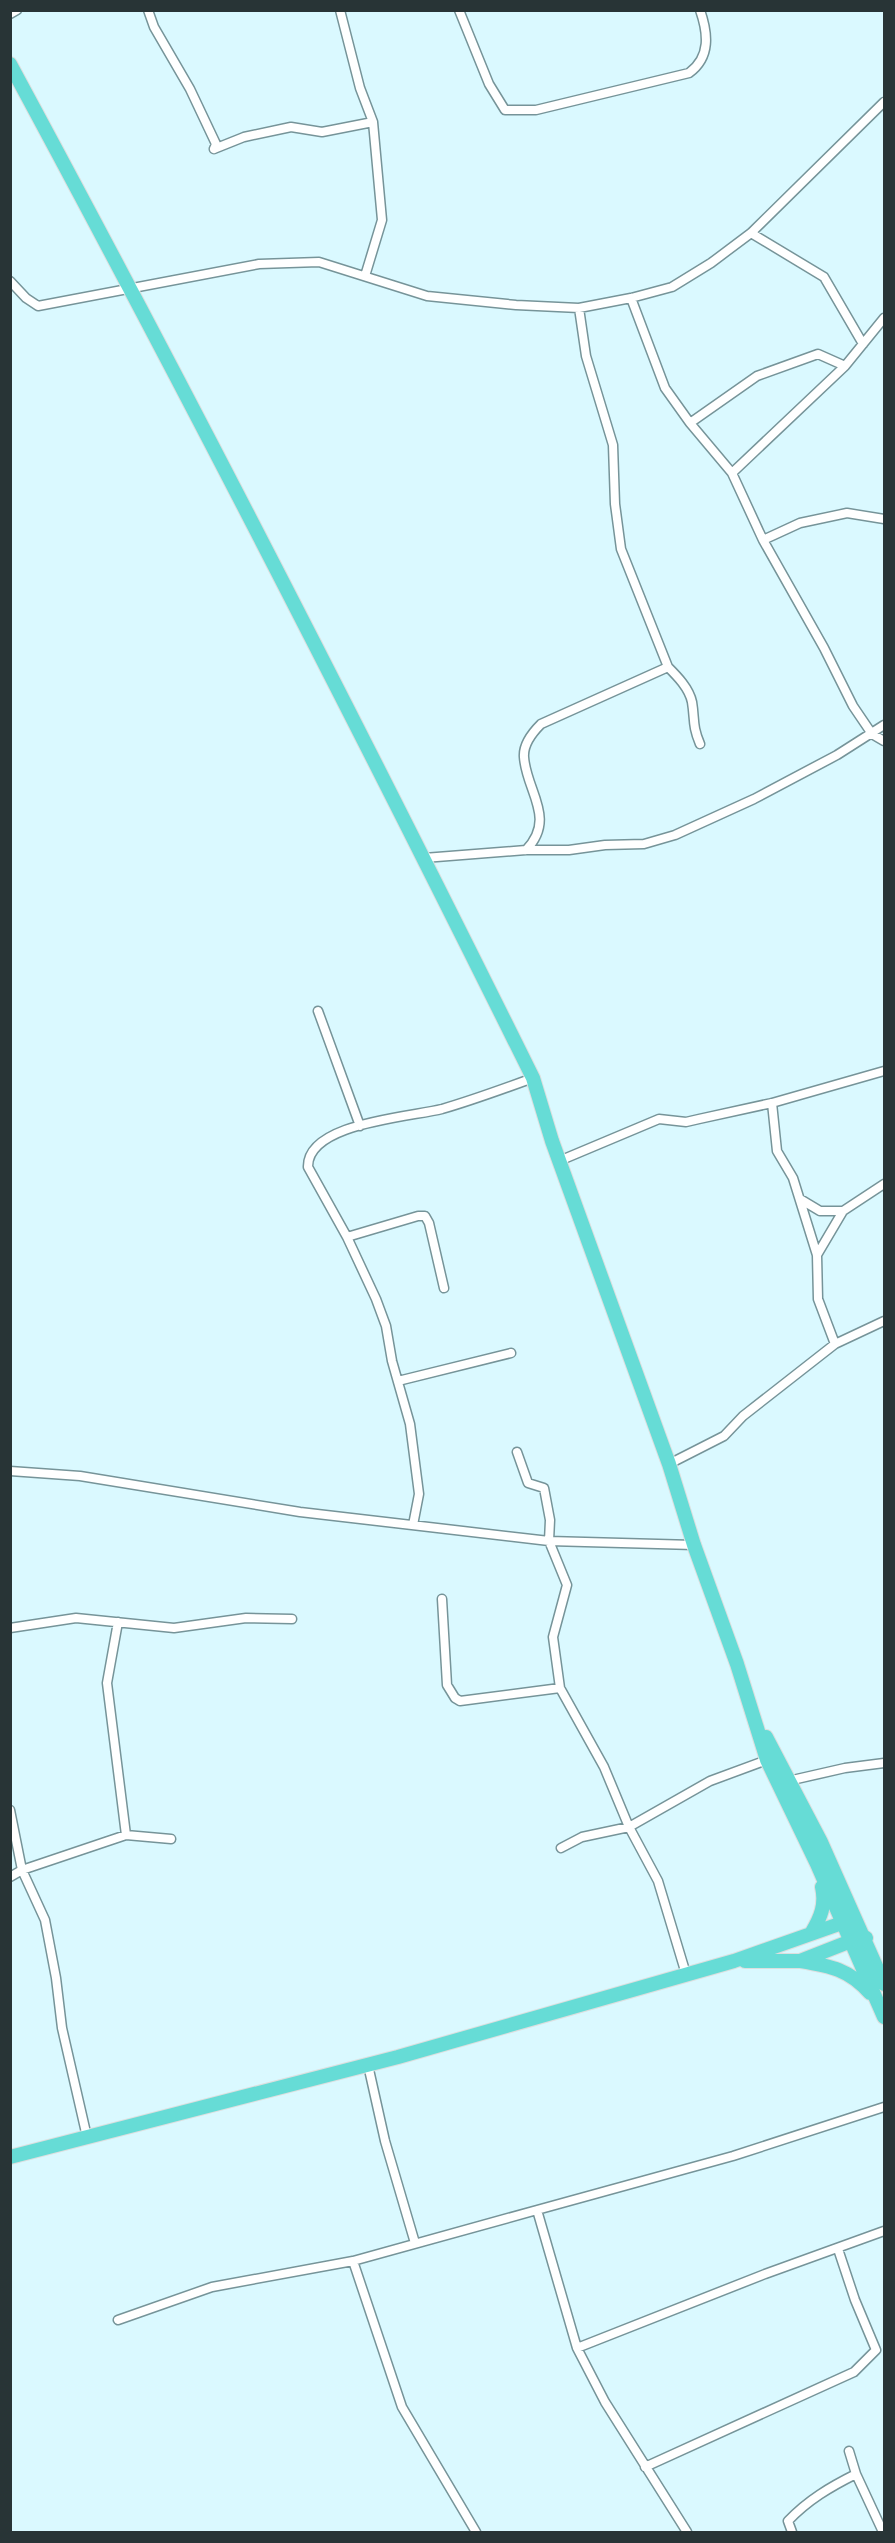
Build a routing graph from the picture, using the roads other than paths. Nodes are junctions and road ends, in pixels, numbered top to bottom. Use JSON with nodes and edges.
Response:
{"nodes":[{"id":1,"x":17,"y":10,"type":"edge"},
{"id":2,"x":148,"y":10,"type":"edge"},
{"id":3,"x":340,"y":10,"type":"edge"},
{"id":4,"x":459,"y":10,"type":"edge"},
{"id":5,"x":700,"y":10,"type":"edge"},
{"id":6,"x":10,"y":14,"type":"edge"},
{"id":7,"x":10,"y":64,"type":"edge"},
{"id":8,"x":885,"y":102,"type":"edge"},
{"id":9,"x":373,"y":122,"type":"junction"},
{"id":10,"x":752,"y":233,"type":"junction"},
{"id":11,"x":365,"y":276,"type":"junction"},
{"id":12,"x":10,"y":281,"type":"edge"},
{"id":13,"x":131,"y":286,"type":"junction"},
{"id":14,"x":631,"y":298,"type":"junction"},
{"id":15,"x":579,"y":308,"type":"junction"},
{"id":16,"x":885,"y":318,"type":"edge"},
{"id":17,"x":862,"y":344,"type":"junction"},
{"id":18,"x":845,"y":366,"type":"junction"},
{"id":19,"x":690,"y":423,"type":"junction"},
{"id":20,"x":732,"y":473,"type":"junction"},
{"id":21,"x":885,"y":519,"type":"edge"},
{"id":22,"x":763,"y":540,"type":"junction"},
{"id":23,"x":668,"y":667,"type":"junction"},
{"id":24,"x":885,"y":725,"type":"edge"},
{"id":25,"x":872,"y":734,"type":"junction"},
{"id":26,"x":885,"y":741,"type":"edge"},
{"id":27,"x":700,"y":744,"type":"dead end"},
{"id":28,"x":526,"y":850,"type":"junction"},
{"id":29,"x":424,"y":858,"type":"junction"},
{"id":30,"x":318,"y":1011,"type":"dead end"},
{"id":31,"x":885,"y":1071,"type":"edge"},
{"id":32,"x":533,"y":1078,"type":"junction"},
{"id":33,"x":772,"y":1103,"type":"junction"},
{"id":34,"x":360,"y":1126,"type":"junction"},
{"id":35,"x":559,"y":1161,"type":"junction"},
{"id":36,"x":885,"y":1184,"type":"edge"},
{"id":37,"x":800,"y":1199,"type":"junction"},
{"id":38,"x":843,"y":1211,"type":"junction"},
{"id":39,"x":347,"y":1237,"type":"junction"},
{"id":40,"x":817,"y":1255,"type":"junction"},
{"id":41,"x":444,"y":1288,"type":"dead end"},
{"id":42,"x":885,"y":1321,"type":"edge"},
{"id":43,"x":835,"y":1344,"type":"junction"},
{"id":44,"x":511,"y":1353,"type":"dead end"},
{"id":45,"x":398,"y":1381,"type":"junction"},
{"id":46,"x":517,"y":1452,"type":"dead end"},
{"id":47,"x":669,"y":1464,"type":"junction"},
{"id":48,"x":10,"y":1471,"type":"edge"},
{"id":49,"x":413,"y":1525,"type":"junction"},
{"id":50,"x":549,"y":1540,"type":"junction"},
{"id":51,"x":694,"y":1545,"type":"junction"},
{"id":52,"x":442,"y":1599,"type":"dead end"},
{"id":53,"x":292,"y":1619,"type":"dead end"},
{"id":54,"x":118,"y":1622,"type":"junction"},
{"id":55,"x":10,"y":1628,"type":"edge"},
{"id":56,"x":560,"y":1688,"type":"junction"},
{"id":57,"x":753,"y":1711,"type":"junction"},
{"id":58,"x":767,"y":1760,"type":"junction"},
{"id":59,"x":885,"y":1763,"type":"edge"},
{"id":60,"x":788,"y":1781,"type":"junction"},
{"id":61,"x":10,"y":1810,"type":"edge"},
{"id":62,"x":629,"y":1827,"type":"junction"},
{"id":63,"x":126,"y":1835,"type":"junction"},
{"id":64,"x":171,"y":1839,"type":"dead end"},
{"id":65,"x":561,"y":1848,"type":"dead end"},
{"id":66,"x":817,"y":1864,"type":"junction"},
{"id":67,"x":22,"y":1870,"type":"junction"},
{"id":68,"x":10,"y":1877,"type":"edge"},
{"id":69,"x":842,"y":1923,"type":"junction"},
{"id":70,"x":812,"y":1932,"type":"junction"},
{"id":71,"x":857,"y":1932,"type":"junction"},
{"id":72,"x":734,"y":1961,"type":"junction"},
{"id":73,"x":800,"y":1961,"type":"junction"},
{"id":74,"x":686,"y":1974,"type":"junction"},
{"id":75,"x":883,"y":1978,"type":"edge"},
{"id":76,"x":877,"y":2001,"type":"junction"},
{"id":77,"x":885,"y":2017,"type":"edge"},
{"id":78,"x":368,"y":2065,"type":"junction"},
{"id":79,"x":885,"y":2107,"type":"edge"},
{"id":80,"x":87,"y":2137,"type":"junction"},
{"id":81,"x":10,"y":2157,"type":"edge"},
{"id":82,"x":537,"y":2210,"type":"junction"},
{"id":83,"x":885,"y":2231,"type":"edge"},
{"id":84,"x":415,"y":2243,"type":"junction"},
{"id":85,"x":838,"y":2248,"type":"junction"},
{"id":86,"x":353,"y":2261,"type":"junction"},
{"id":87,"x":118,"y":2320,"type":"dead end"},
{"id":88,"x":577,"y":2348,"type":"junction"},
{"id":89,"x":849,"y":2451,"type":"dead end"},
{"id":90,"x":645,"y":2467,"type":"junction"},
{"id":91,"x":856,"y":2474,"type":"junction"},
{"id":92,"x":476,"y":2532,"type":"edge"},
{"id":93,"x":687,"y":2532,"type":"edge"},
{"id":94,"x":792,"y":2532,"type":"edge"},
{"id":95,"x":884,"y":2532,"type":"edge"}],
"edges":[{"from":1,"to":6,"type":"street"},
{"from":2,"to":9,"type":"street"},
{"from":3,"to":9,"type":"street"},
{"from":4,"to":5,"type":"street"},
{"from":7,"to":13,"type":"main road"},
{"from":8,"to":10,"type":"street"},
{"from":9,"to":11,"type":"street"},
{"from":10,"to":14,"type":"street"},
{"from":10,"to":17,"type":"street"},
{"from":11,"to":13,"type":"street"},
{"from":11,"to":15,"type":"street"},
{"from":12,"to":13,"type":"street"},
{"from":13,"to":29,"type":"main road"},
{"from":14,"to":15,"type":"street"},
{"from":14,"to":19,"type":"street"},
{"from":15,"to":23,"type":"street"},
{"from":16,"to":17,"type":"street"},
{"from":17,"to":18,"type":"street"},
{"from":18,"to":19,"type":"street"},
{"from":18,"to":20,"type":"street"},
{"from":19,"to":20,"type":"street"},
{"from":20,"to":22,"type":"street"},
{"from":21,"to":22,"type":"street"},
{"from":22,"to":25,"type":"street"},
{"from":23,"to":27,"type":"street"},
{"from":23,"to":28,"type":"street"},
{"from":24,"to":25,"type":"street"},
{"from":25,"to":26,"type":"street"},
{"from":25,"to":28,"type":"street"},
{"from":28,"to":29,"type":"street"},
{"from":29,"to":32,"type":"main road"},
{"from":30,"to":34,"type":"street"},
{"from":31,"to":33,"type":"street"},
{"from":32,"to":34,"type":"street"},
{"from":32,"to":35,"type":"main road"},
{"from":33,"to":35,"type":"street"},
{"from":33,"to":37,"type":"street"},
{"from":34,"to":39,"type":"street"},
{"from":35,"to":47,"type":"main road"},
{"from":36,"to":38,"type":"street"},
{"from":37,"to":38,"type":"street"},
{"from":37,"to":40,"type":"street"},
{"from":38,"to":40,"type":"street"},
{"from":39,"to":41,"type":"street"},
{"from":39,"to":45,"type":"street"},
{"from":40,"to":43,"type":"street"},
{"from":42,"to":43,"type":"street"},
{"from":43,"to":47,"type":"street"},
{"from":44,"to":45,"type":"street"},
{"from":45,"to":49,"type":"street"},
{"from":46,"to":50,"type":"street"},
{"from":47,"to":51,"type":"main road"},
{"from":48,"to":49,"type":"street"},
{"from":49,"to":50,"type":"street"},
{"from":50,"to":51,"type":"street"},
{"from":50,"to":56,"type":"street"},
{"from":51,"to":57,"type":"main road"},
{"from":52,"to":56,"type":"street"},
{"from":53,"to":54,"type":"street"},
{"from":54,"to":55,"type":"street"},
{"from":54,"to":63,"type":"street"},
{"from":56,"to":62,"type":"street"},
{"from":57,"to":58,"type":"main road"},
{"from":57,"to":60,"type":"main road"},
{"from":58,"to":62,"type":"street"},
{"from":58,"to":66,"type":"main road"},
{"from":59,"to":60,"type":"street"},
{"from":60,"to":71,"type":"main road"},
{"from":61,"to":67,"type":"street"},
{"from":62,"to":65,"type":"street"},
{"from":62,"to":74,"type":"street"},
{"from":63,"to":64,"type":"street"},
{"from":63,"to":67,"type":"street"},
{"from":66,"to":69,"type":"main road"},
{"from":66,"to":70,"type":"main road"},
{"from":67,"to":68,"type":"street"},
{"from":67,"to":80,"type":"street"},
{"from":69,"to":70,"type":"main road"},
{"from":69,"to":71,"type":"main road"},
{"from":70,"to":72,"type":"main road"},
{"from":71,"to":73,"type":"main road"},
{"from":71,"to":75,"type":"main road"},
{"from":71,"to":76,"type":"main road"},
{"from":72,"to":73,"type":"main road"},
{"from":72,"to":74,"type":"main road"},
{"from":73,"to":76,"type":"main road"},
{"from":74,"to":78,"type":"main road"},
{"from":76,"to":77,"type":"main road"},
{"from":78,"to":80,"type":"main road"},
{"from":78,"to":84,"type":"street"},
{"from":79,"to":82,"type":"street"},
{"from":80,"to":81,"type":"main road"},
{"from":82,"to":84,"type":"street"},
{"from":82,"to":88,"type":"street"},
{"from":83,"to":85,"type":"street"},
{"from":84,"to":86,"type":"street"},
{"from":85,"to":88,"type":"street"},
{"from":85,"to":90,"type":"street"},
{"from":86,"to":87,"type":"street"},
{"from":86,"to":92,"type":"street"},
{"from":88,"to":90,"type":"street"},
{"from":89,"to":91,"type":"street"},
{"from":90,"to":93,"type":"street"},
{"from":91,"to":94,"type":"street"},
{"from":91,"to":95,"type":"street"}]}
